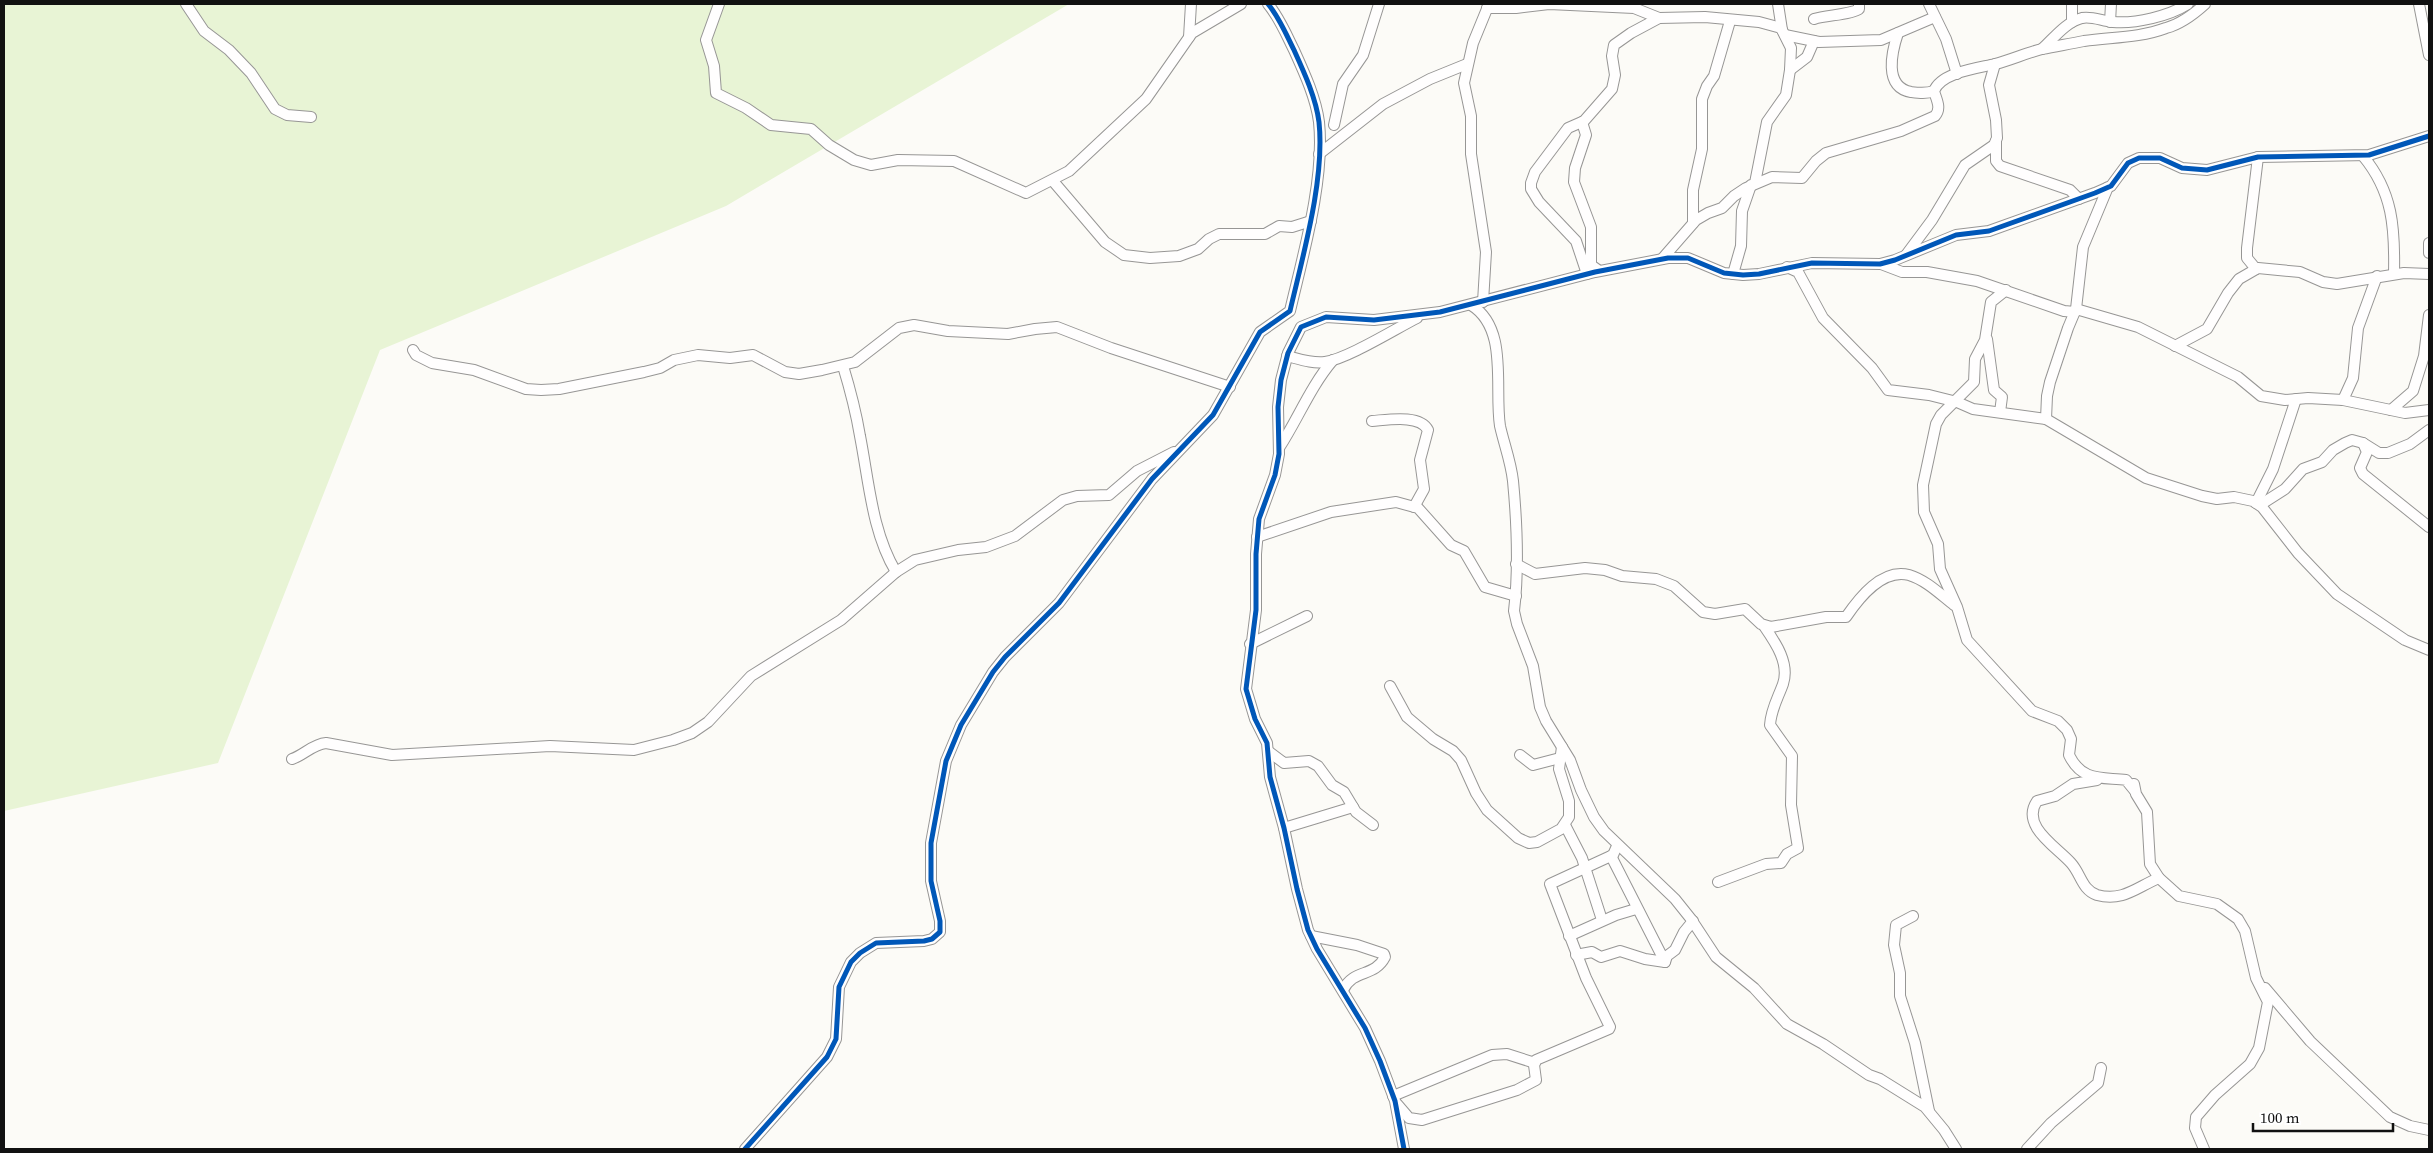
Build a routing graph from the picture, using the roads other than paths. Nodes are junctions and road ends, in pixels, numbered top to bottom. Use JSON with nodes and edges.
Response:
{"nodes":[{"id":1,"x":186,"y":4,"type":"edge"},
{"id":2,"x":719,"y":4,"type":"edge"},
{"id":3,"x":1191,"y":4,"type":"edge"},
{"id":4,"x":1241,"y":4,"type":"edge"},
{"id":5,"x":1268,"y":4,"type":"edge"},
{"id":6,"x":1378,"y":4,"type":"edge"},
{"id":7,"x":1778,"y":4,"type":"edge"},
{"id":8,"x":1859,"y":4,"type":"edge"},
{"id":9,"x":1930,"y":4,"type":"edge"},
{"id":10,"x":2072,"y":4,"type":"edge"},
{"id":11,"x":2111,"y":4,"type":"edge"},
{"id":12,"x":2188,"y":4,"type":"edge"},
{"id":13,"x":2204,"y":4,"type":"edge"},
{"id":14,"x":2419,"y":4,"type":"edge"},
{"id":15,"x":1488,"y":6,"type":"edge"},
{"id":16,"x":1935,"y":17,"type":"junction"},
{"id":17,"x":1659,"y":18,"type":"junction"},
{"id":18,"x":1814,"y":19,"type":"dead end"},
{"id":19,"x":1730,"y":21,"type":"junction"},
{"id":20,"x":2072,"y":22,"type":"junction"},
{"id":21,"x":2110,"y":22,"type":"junction"},
{"id":22,"x":1784,"y":32,"type":"junction"},
{"id":23,"x":1898,"y":33,"type":"junction"},
{"id":24,"x":1189,"y":37,"type":"junction"},
{"id":25,"x":1814,"y":41,"type":"junction"},
{"id":26,"x":2041,"y":50,"type":"junction"},
{"id":27,"x":2429,"y":55,"type":"edge"},
{"id":28,"x":1467,"y":64,"type":"junction"},
{"id":29,"x":1996,"y":64,"type":"junction"},
{"id":30,"x":1790,"y":70,"type":"junction"},
{"id":31,"x":1957,"y":74,"type":"junction"},
{"id":32,"x":1934,"y":90,"type":"junction"},
{"id":33,"x":1316,"y":110,"type":"junction"},
{"id":34,"x":311,"y":117,"type":"dead end"},
{"id":35,"x":1582,"y":122,"type":"junction"},
{"id":36,"x":1334,"y":126,"type":"junction"},
{"id":37,"x":1348,"y":132,"type":"junction"},
{"id":38,"x":2429,"y":136,"type":"edge"},
{"id":39,"x":1996,"y":138,"type":"junction"},
{"id":40,"x":1319,"y":154,"type":"junction"},
{"id":41,"x":2363,"y":156,"type":"junction"},
{"id":42,"x":2258,"y":157,"type":"junction"},
{"id":43,"x":1053,"y":181,"type":"junction"},
{"id":44,"x":1753,"y":184,"type":"junction"},
{"id":45,"x":2108,"y":187,"type":"junction"},
{"id":46,"x":2079,"y":199,"type":"junction"},
{"id":47,"x":1311,"y":220,"type":"junction"},
{"id":48,"x":1693,"y":223,"type":"junction"},
{"id":49,"x":2429,"y":243,"type":"edge"},
{"id":50,"x":2429,"y":251,"type":"edge"},
{"id":51,"x":1906,"y":255,"type":"junction"},
{"id":52,"x":1661,"y":259,"type":"junction"},
{"id":53,"x":1880,"y":264,"type":"junction"},
{"id":54,"x":1788,"y":267,"type":"junction"},
{"id":55,"x":2256,"y":269,"type":"junction"},
{"id":56,"x":1601,"y":271,"type":"junction"},
{"id":57,"x":1587,"y":274,"type":"junction"},
{"id":58,"x":1733,"y":274,"type":"junction"},
{"id":59,"x":2394,"y":274,"type":"junction"},
{"id":60,"x":2429,"y":274,"type":"edge"},
{"id":61,"x":2378,"y":276,"type":"junction"},
{"id":62,"x":2006,"y":290,"type":"junction"},
{"id":63,"x":1484,"y":302,"type":"junction"},
{"id":64,"x":1471,"y":305,"type":"junction"},
{"id":65,"x":2076,"y":311,"type":"junction"},
{"id":66,"x":1424,"y":314,"type":"junction"},
{"id":67,"x":2429,"y":315,"type":"edge"},
{"id":68,"x":1986,"y":333,"type":"junction"},
{"id":69,"x":2175,"y":346,"type":"junction"},
{"id":70,"x":413,"y":350,"type":"dead end"},
{"id":71,"x":1287,"y":356,"type":"junction"},
{"id":72,"x":1333,"y":360,"type":"junction"},
{"id":73,"x":843,"y":366,"type":"junction"},
{"id":74,"x":1230,"y":387,"type":"junction"},
{"id":75,"x":2296,"y":399,"type":"junction"},
{"id":76,"x":2343,"y":400,"type":"junction"},
{"id":77,"x":1957,"y":402,"type":"junction"},
{"id":78,"x":2392,"y":410,"type":"junction"},
{"id":79,"x":2429,"y":410,"type":"edge"},
{"id":80,"x":2000,"y":412,"type":"junction"},
{"id":81,"x":2046,"y":419,"type":"junction"},
{"id":82,"x":1372,"y":421,"type":"dead end"},
{"id":83,"x":2429,"y":430,"type":"edge"},
{"id":84,"x":2363,"y":443,"type":"junction"},
{"id":85,"x":1278,"y":448,"type":"junction"},
{"id":86,"x":1180,"y":449,"type":"junction"},
{"id":87,"x":2258,"y":504,"type":"junction"},
{"id":88,"x":1414,"y":507,"type":"junction"},
{"id":89,"x":2429,"y":527,"type":"edge"},
{"id":90,"x":1257,"y":537,"type":"junction"},
{"id":91,"x":1516,"y":564,"type":"junction"},
{"id":92,"x":896,"y":572,"type":"junction"},
{"id":93,"x":1516,"y":596,"type":"junction"},
{"id":94,"x":1957,"y":607,"type":"junction"},
{"id":95,"x":1307,"y":616,"type":"dead end"},
{"id":96,"x":1764,"y":626,"type":"junction"},
{"id":97,"x":1250,"y":644,"type":"junction"},
{"id":98,"x":2428,"y":648,"type":"edge"},
{"id":99,"x":1390,"y":686,"type":"dead end"},
{"id":100,"x":1562,"y":747,"type":"junction"},
{"id":101,"x":1268,"y":751,"type":"junction"},
{"id":102,"x":1520,"y":755,"type":"dead end"},
{"id":103,"x":1560,"y":758,"type":"junction"},
{"id":104,"x":292,"y":759,"type":"dead end"},
{"id":105,"x":2106,"y":778,"type":"junction"},
{"id":106,"x":2134,"y":778,"type":"dead end"},
{"id":107,"x":2135,"y":791,"type":"junction"},
{"id":108,"x":1353,"y":807,"type":"junction"},
{"id":109,"x":1372,"y":825,"type":"dead end"},
{"id":110,"x":1565,"y":825,"type":"junction"},
{"id":111,"x":1284,"y":828,"type":"junction"},
{"id":112,"x":1617,"y":846,"type":"junction"},
{"id":113,"x":1611,"y":856,"type":"junction"},
{"id":114,"x":1586,"y":869,"type":"junction"},
{"id":115,"x":2159,"y":878,"type":"junction"},
{"id":116,"x":1718,"y":882,"type":"dead end"},
{"id":117,"x":1636,"y":909,"type":"junction"},
{"id":118,"x":1913,"y":916,"type":"dead end"},
{"id":119,"x":1602,"y":920,"type":"junction"},
{"id":120,"x":1693,"y":921,"type":"junction"},
{"id":121,"x":1311,"y":936,"type":"junction"},
{"id":122,"x":1569,"y":936,"type":"junction"},
{"id":123,"x":1576,"y":955,"type":"junction"},
{"id":124,"x":1665,"y":962,"type":"junction"},
{"id":125,"x":2256,"y":978,"type":"junction"},
{"id":126,"x":1343,"y":990,"type":"junction"},
{"id":127,"x":1534,"y":1063,"type":"junction"},
{"id":128,"x":2101,"y":1068,"type":"dead end"},
{"id":129,"x":1394,"y":1098,"type":"junction"},
{"id":130,"x":1929,"y":1111,"type":"junction"},
{"id":131,"x":2429,"y":1130,"type":"edge"},
{"id":132,"x":745,"y":1149,"type":"edge"},
{"id":133,"x":1404,"y":1149,"type":"edge"},
{"id":134,"x":1956,"y":1149,"type":"edge"},
{"id":135,"x":2028,"y":1149,"type":"edge"},
{"id":136,"x":2204,"y":1149,"type":"edge"}],
"edges":[{"from":1,"to":34,"type":"street"},
{"from":2,"to":43,"type":"street"},
{"from":3,"to":24,"type":"street"},
{"from":4,"to":24,"type":"street"},
{"from":5,"to":33,"type":"street"},
{"from":6,"to":36,"type":"street"},
{"from":7,"to":22,"type":"street"},
{"from":8,"to":18,"type":"street"},
{"from":9,"to":16,"type":"street"},
{"from":10,"to":20,"type":"street"},
{"from":11,"to":21,"type":"street"},
{"from":12,"to":21,"type":"street"},
{"from":13,"to":26,"type":"street"},
{"from":14,"to":27,"type":"street"},
{"from":15,"to":17,"type":"street"},
{"from":15,"to":28,"type":"street"},
{"from":16,"to":23,"type":"street"},
{"from":16,"to":31,"type":"street"},
{"from":17,"to":19,"type":"street"},
{"from":17,"to":35,"type":"street"},
{"from":19,"to":22,"type":"street"},
{"from":19,"to":48,"type":"street"},
{"from":20,"to":21,"type":"street"},
{"from":20,"to":26,"type":"street"},
{"from":22,"to":25,"type":"street"},
{"from":22,"to":30,"type":"street"},
{"from":23,"to":25,"type":"street"},
{"from":23,"to":32,"type":"street"},
{"from":24,"to":43,"type":"street"},
{"from":25,"to":30,"type":"street"},
{"from":26,"to":29,"type":"street"},
{"from":28,"to":37,"type":"street"},
{"from":28,"to":63,"type":"street"},
{"from":29,"to":31,"type":"street"},
{"from":29,"to":39,"type":"street"},
{"from":30,"to":44,"type":"street"},
{"from":31,"to":32,"type":"street"},
{"from":32,"to":44,"type":"street"},
{"from":33,"to":36,"type":"street"},
{"from":33,"to":40,"type":"street"},
{"from":35,"to":56,"type":"street"},
{"from":35,"to":57,"type":"street"},
{"from":36,"to":37,"type":"street"},
{"from":37,"to":40,"type":"street"},
{"from":38,"to":41,"type":"street"},
{"from":39,"to":46,"type":"street"},
{"from":39,"to":51,"type":"street"},
{"from":40,"to":47,"type":"street"},
{"from":41,"to":42,"type":"street"},
{"from":41,"to":59,"type":"street"},
{"from":42,"to":45,"type":"street"},
{"from":42,"to":55,"type":"street"},
{"from":43,"to":47,"type":"street"},
{"from":44,"to":48,"type":"street"},
{"from":44,"to":58,"type":"street"},
{"from":45,"to":46,"type":"street"},
{"from":45,"to":65,"type":"street"},
{"from":46,"to":51,"type":"street"},
{"from":47,"to":74,"type":"street"},
{"from":48,"to":52,"type":"street"},
{"from":49,"to":50,"type":"street"},
{"from":51,"to":53,"type":"street"},
{"from":52,"to":56,"type":"street"},
{"from":52,"to":58,"type":"street"},
{"from":53,"to":54,"type":"street"},
{"from":53,"to":62,"type":"street"},
{"from":54,"to":58,"type":"street"},
{"from":54,"to":77,"type":"street"},
{"from":55,"to":61,"type":"street"},
{"from":55,"to":69,"type":"street"},
{"from":56,"to":57,"type":"street"},
{"from":57,"to":63,"type":"street"},
{"from":59,"to":60,"type":"street"},
{"from":59,"to":61,"type":"street"},
{"from":61,"to":76,"type":"street"},
{"from":62,"to":65,"type":"street"},
{"from":62,"to":68,"type":"street"},
{"from":63,"to":64,"type":"street"},
{"from":64,"to":66,"type":"street"},
{"from":64,"to":91,"type":"street"},
{"from":65,"to":69,"type":"street"},
{"from":65,"to":81,"type":"street"},
{"from":66,"to":71,"type":"street"},
{"from":66,"to":72,"type":"street"},
{"from":67,"to":78,"type":"street"},
{"from":68,"to":77,"type":"street"},
{"from":68,"to":80,"type":"street"},
{"from":69,"to":75,"type":"street"},
{"from":70,"to":73,"type":"street"},
{"from":71,"to":72,"type":"street"},
{"from":71,"to":85,"type":"street"},
{"from":72,"to":85,"type":"street"},
{"from":73,"to":74,"type":"street"},
{"from":73,"to":92,"type":"street"},
{"from":74,"to":86,"type":"street"},
{"from":75,"to":76,"type":"street"},
{"from":75,"to":87,"type":"street"},
{"from":76,"to":78,"type":"street"},
{"from":77,"to":80,"type":"street"},
{"from":77,"to":94,"type":"street"},
{"from":78,"to":79,"type":"street"},
{"from":80,"to":81,"type":"street"},
{"from":81,"to":87,"type":"street"},
{"from":82,"to":88,"type":"street"},
{"from":83,"to":84,"type":"street"},
{"from":84,"to":87,"type":"street"},
{"from":84,"to":89,"type":"street"},
{"from":85,"to":90,"type":"street"},
{"from":86,"to":92,"type":"street"},
{"from":86,"to":132,"type":"street"},
{"from":87,"to":98,"type":"street"},
{"from":88,"to":90,"type":"street"},
{"from":88,"to":93,"type":"street"},
{"from":90,"to":97,"type":"street"},
{"from":91,"to":93,"type":"street"},
{"from":91,"to":96,"type":"street"},
{"from":92,"to":104,"type":"street"},
{"from":93,"to":100,"type":"street"},
{"from":94,"to":96,"type":"street"},
{"from":94,"to":105,"type":"street"},
{"from":95,"to":97,"type":"street"},
{"from":96,"to":116,"type":"street"},
{"from":97,"to":101,"type":"street"},
{"from":99,"to":110,"type":"street"},
{"from":100,"to":103,"type":"street"},
{"from":100,"to":112,"type":"street"},
{"from":101,"to":108,"type":"street"},
{"from":101,"to":111,"type":"street"},
{"from":102,"to":103,"type":"street"},
{"from":103,"to":110,"type":"street"},
{"from":105,"to":107,"type":"street"},
{"from":105,"to":115,"type":"street"},
{"from":106,"to":107,"type":"street"},
{"from":107,"to":115,"type":"street"},
{"from":108,"to":109,"type":"street"},
{"from":108,"to":111,"type":"street"},
{"from":110,"to":114,"type":"street"},
{"from":111,"to":121,"type":"street"},
{"from":112,"to":113,"type":"street"},
{"from":112,"to":120,"type":"street"},
{"from":113,"to":114,"type":"street"},
{"from":113,"to":117,"type":"street"},
{"from":114,"to":119,"type":"street"},
{"from":114,"to":122,"type":"street"},
{"from":115,"to":125,"type":"street"},
{"from":117,"to":119,"type":"street"},
{"from":117,"to":124,"type":"street"},
{"from":118,"to":130,"type":"street"},
{"from":119,"to":122,"type":"street"},
{"from":120,"to":124,"type":"street"},
{"from":120,"to":130,"type":"street"},
{"from":121,"to":126,"type":"street"},
{"from":121,"to":126,"type":"street"},
{"from":122,"to":123,"type":"street"},
{"from":123,"to":124,"type":"street"},
{"from":123,"to":127,"type":"street"},
{"from":125,"to":131,"type":"street"},
{"from":125,"to":136,"type":"street"},
{"from":126,"to":129,"type":"street"},
{"from":127,"to":129,"type":"street"},
{"from":127,"to":129,"type":"street"},
{"from":128,"to":135,"type":"street"},
{"from":129,"to":133,"type":"street"},
{"from":130,"to":134,"type":"street"}]}
